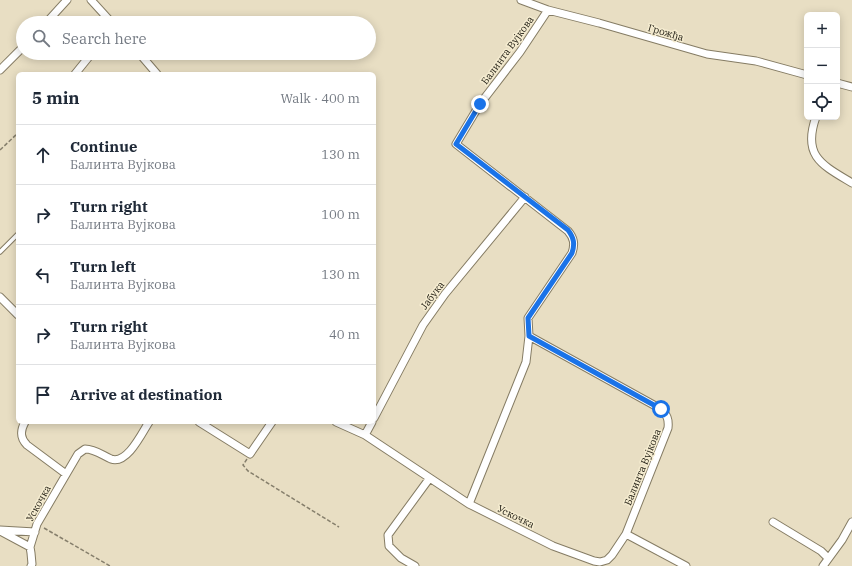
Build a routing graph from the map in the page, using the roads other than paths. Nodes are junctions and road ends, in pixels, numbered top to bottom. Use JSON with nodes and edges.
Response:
{"nodes":[{"id":1,"x":68,"y":0,"type":"edge"},
{"id":2,"x":91,"y":0,"type":"edge"},
{"id":3,"x":522,"y":0,"type":"edge"},
{"id":4,"x":548,"y":10,"type":"junction"},
{"id":5,"x":53,"y":16,"type":"edge"},
{"id":6,"x":106,"y":16,"type":"edge"},
{"id":7,"x":16,"y":54,"type":"edge"},
{"id":8,"x":86,"y":60,"type":"edge"},
{"id":9,"x":144,"y":60,"type":"edge"},
{"id":10,"x":0,"y":70,"type":"edge"},
{"id":11,"x":77,"y":72,"type":"edge"},
{"id":12,"x":155,"y":72,"type":"edge"},
{"id":13,"x":804,"y":74,"type":"edge"},
{"id":14,"x":840,"y":84,"type":"edge"},
{"id":15,"x":852,"y":87,"type":"edge"},
{"id":16,"x":815,"y":120,"type":"edge"},
{"id":17,"x":852,"y":183,"type":"edge"},
{"id":18,"x":525,"y":197,"type":"junction"},
{"id":19,"x":16,"y":236,"type":"edge"},
{"id":20,"x":0,"y":252,"type":"edge"},
{"id":21,"x":0,"y":297,"type":"edge"},
{"id":22,"x":16,"y":313,"type":"edge"},
{"id":23,"x":529,"y":336,"type":"junction"},
{"id":24,"x":376,"y":414,"type":"edge"},
{"id":25,"x":24,"y":424,"type":"edge"},
{"id":26,"x":148,"y":424,"type":"edge"},
{"id":27,"x":202,"y":424,"type":"edge"},
{"id":28,"x":271,"y":424,"type":"edge"},
{"id":29,"x":340,"y":424,"type":"edge"},
{"id":30,"x":371,"y":424,"type":"edge"},
{"id":31,"x":365,"y":436,"type":"junction"},
{"id":32,"x":66,"y":474,"type":"junction"},
{"id":33,"x":429,"y":479,"type":"junction"},
{"id":34,"x":469,"y":504,"type":"junction"},
{"id":35,"x":773,"y":522,"type":"dead end"},
{"id":36,"x":852,"y":522,"type":"edge"},
{"id":37,"x":36,"y":528,"type":"junction"},
{"id":38,"x":0,"y":530,"type":"edge"},
{"id":39,"x":626,"y":534,"type":"junction"},
{"id":40,"x":30,"y":547,"type":"junction"},
{"id":41,"x":828,"y":558,"type":"junction"},
{"id":42,"x":31,"y":566,"type":"edge"},
{"id":43,"x":415,"y":566,"type":"edge"},
{"id":44,"x":686,"y":566,"type":"edge"},
{"id":45,"x":823,"y":566,"type":"edge"}],
"edges":[{"from":1,"to":5,"type":"street"},
{"from":2,"to":6,"type":"street"},
{"from":3,"to":4,"type":"street","name":"Грожђа"},
{"from":4,"to":13,"type":"street","name":"Грожђа"},
{"from":4,"to":18,"type":"street","name":"Балинта Вујкова"},
{"from":7,"to":10,"type":"street"},
{"from":8,"to":11,"type":"street"},
{"from":9,"to":12,"type":"street"},
{"from":14,"to":15,"type":"street"},
{"from":16,"to":17,"type":"street"},
{"from":18,"to":23,"type":"street","name":"Балинта Вујкова"},
{"from":18,"to":24,"type":"street","name":"Јабука"},
{"from":19,"to":20,"type":"lane"},
{"from":21,"to":22,"type":"street"},
{"from":23,"to":34,"type":"street"},
{"from":23,"to":39,"type":"street","name":"Балинта Вујкова"},
{"from":25,"to":32,"type":"street"},
{"from":26,"to":32,"type":"street","name":"Ускочка"},
{"from":27,"to":28,"type":"street"},
{"from":29,"to":31,"type":"street","name":"Ускочка"},
{"from":30,"to":31,"type":"street"},
{"from":31,"to":33,"type":"street","name":"Ускочка"},
{"from":32,"to":37,"type":"street","name":"Ускочка"},
{"from":33,"to":34,"type":"street","name":"Ускочка"},
{"from":33,"to":43,"type":"street"},
{"from":34,"to":39,"type":"street","name":"Ускочка"},
{"from":35,"to":41,"type":"street"},
{"from":36,"to":41,"type":"street"},
{"from":37,"to":38,"type":"street"},
{"from":37,"to":40,"type":"street","name":"Ускочка"},
{"from":38,"to":40,"type":"street"},
{"from":39,"to":44,"type":"street"},
{"from":40,"to":42,"type":"street","name":"Ускочка"},
{"from":41,"to":45,"type":"street"}]}
